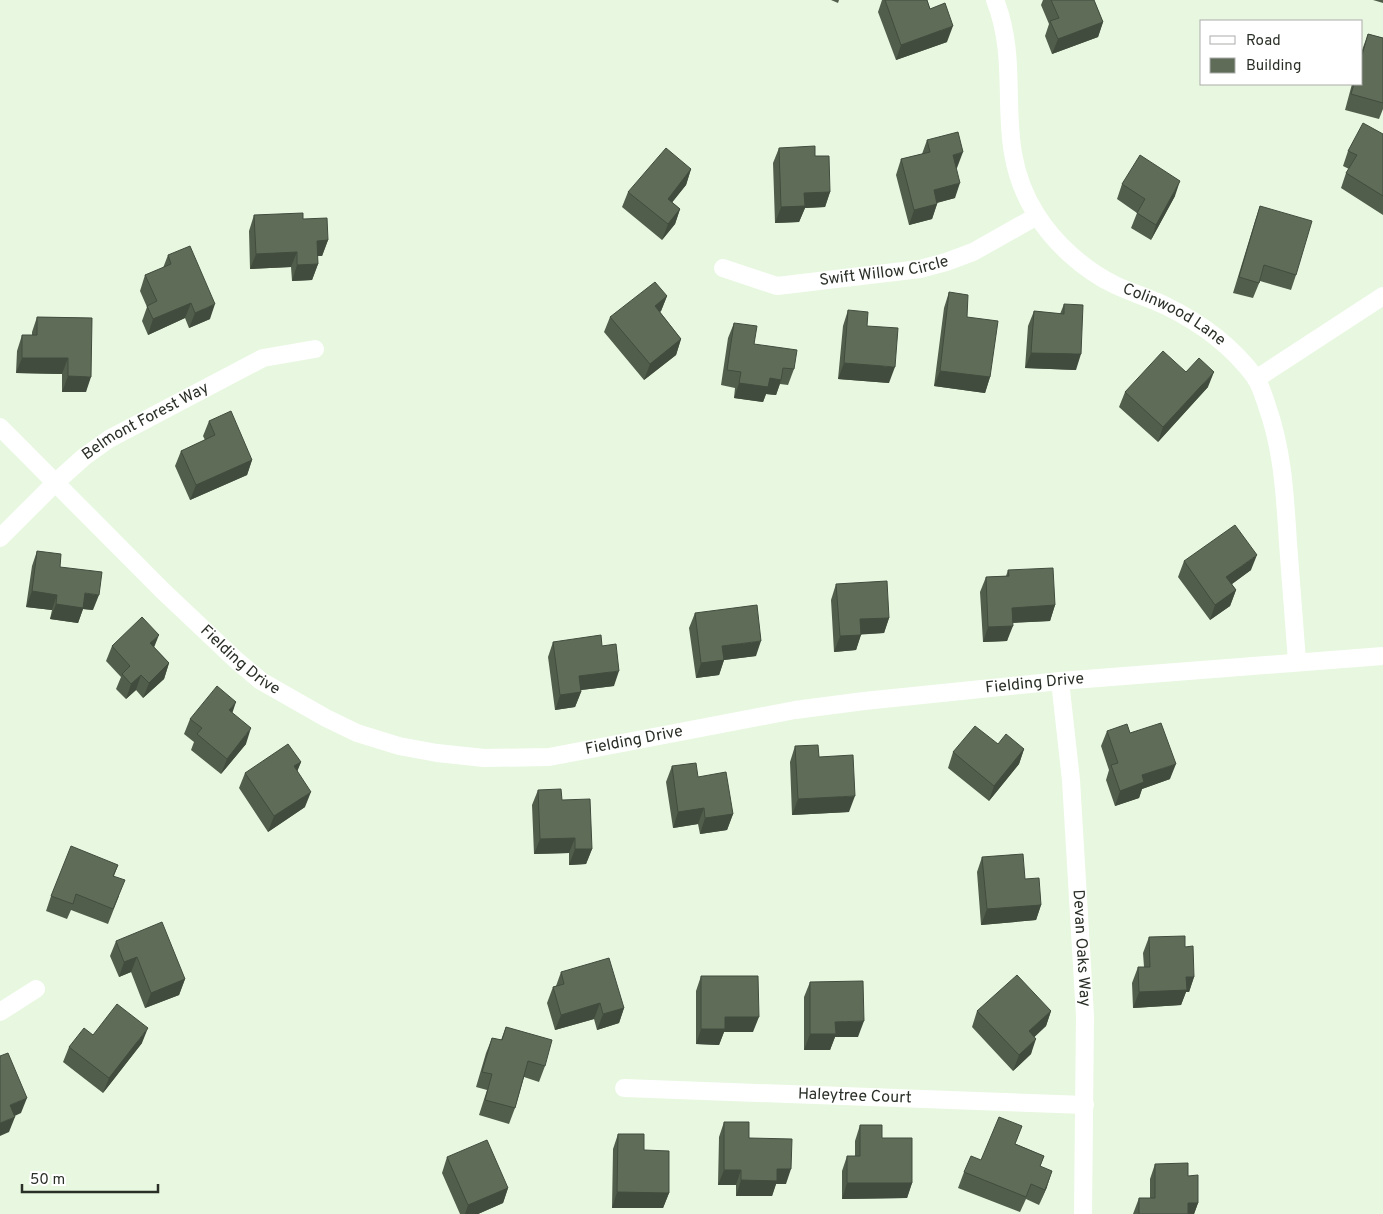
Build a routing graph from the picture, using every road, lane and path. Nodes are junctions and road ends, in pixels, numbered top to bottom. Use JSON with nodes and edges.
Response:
{"nodes":[{"id":1,"x":995,"y":0,"type":"edge"},
{"id":2,"x":1037,"y":216,"type":"junction"},
{"id":3,"x":723,"y":268,"type":"dead end"},
{"id":4,"x":1383,"y":296,"type":"edge"},
{"id":5,"x":315,"y":349,"type":"dead end"},
{"id":6,"x":1256,"y":378,"type":"junction"},
{"id":7,"x":0,"y":427,"type":"edge"},
{"id":8,"x":56,"y":482,"type":"junction"},
{"id":9,"x":0,"y":538,"type":"edge"},
{"id":10,"x":1383,"y":656,"type":"edge"},
{"id":11,"x":1297,"y":661,"type":"junction"},
{"id":12,"x":1060,"y":681,"type":"junction"},
{"id":13,"x":36,"y":990,"type":"dead end"},
{"id":14,"x":0,"y":1012,"type":"edge"},
{"id":15,"x":624,"y":1088,"type":"dead end"},
{"id":16,"x":1085,"y":1105,"type":"junction"},
{"id":17,"x":1083,"y":1214,"type":"edge"}],
"edges":[{"from":1,"to":2,"type":"street","name":"Colinwood Lane"},
{"from":2,"to":3,"type":"street","name":"Swift Willow Circle"},
{"from":2,"to":6,"type":"street","name":"Colinwood Lane"},
{"from":4,"to":6,"type":"street"},
{"from":5,"to":8,"type":"street","name":"Belmont Forest Way"},
{"from":6,"to":11,"type":"street","name":"Colinwood Lane"},
{"from":7,"to":8,"type":"street","name":"Fielding Drive"},
{"from":8,"to":9,"type":"street","name":"Belmont Forest Way"},
{"from":8,"to":12,"type":"street","name":"Fielding Drive"},
{"from":10,"to":11,"type":"street","name":"Fielding Drive"},
{"from":11,"to":12,"type":"street","name":"Fielding Drive"},
{"from":12,"to":16,"type":"street","name":"Devan Oaks Way"},
{"from":13,"to":14,"type":"street"},
{"from":15,"to":16,"type":"street","name":"Haleytree Court"},
{"from":16,"to":17,"type":"street","name":"Devan Oaks Way"}]}
